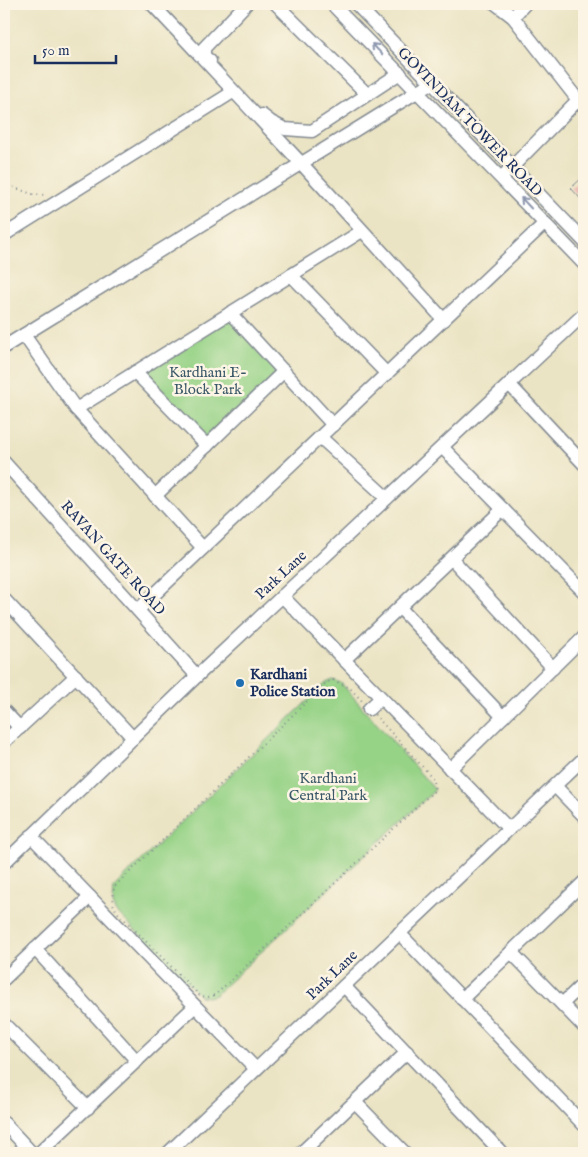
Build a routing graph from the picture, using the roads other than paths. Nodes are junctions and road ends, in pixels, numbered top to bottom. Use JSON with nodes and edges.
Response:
{"nodes":[{"id":1,"x":152,"y":4,"type":"edge"},
{"id":2,"x":246,"y":4,"type":"edge"},
{"id":3,"x":276,"y":4,"type":"edge"},
{"id":4,"x":332,"y":4,"type":"edge"},
{"id":5,"x":356,"y":4,"type":"edge"},
{"id":6,"x":496,"y":4,"type":"edge"},
{"id":7,"x":525,"y":4,"type":"edge"},
{"id":8,"x":513,"y":17,"type":"junction"},
{"id":9,"x":400,"y":73,"type":"junction"},
{"id":10,"x":432,"y":82,"type":"junction"},
{"id":11,"x":417,"y":91,"type":"junction"},
{"id":12,"x":233,"y":92,"type":"junction"},
{"id":13,"x":368,"y":94,"type":"junction"},
{"id":14,"x":581,"y":103,"type":"edge"},
{"id":15,"x":301,"y":163,"type":"junction"},
{"id":16,"x":513,"y":167,"type":"junction"},
{"id":17,"x":501,"y":176,"type":"junction"},
{"id":18,"x":545,"y":223,"type":"junction"},
{"id":19,"x":362,"y":231,"type":"junction"},
{"id":20,"x":4,"y":235,"type":"edge"},
{"id":21,"x":584,"y":241,"type":"edge"},
{"id":22,"x":584,"y":264,"type":"edge"},
{"id":23,"x":291,"y":275,"type":"junction"},
{"id":24,"x":230,"y":313,"type":"junction"},
{"id":25,"x":584,"y":314,"type":"edge"},
{"id":26,"x":444,"y":320,"type":"junction"},
{"id":27,"x":24,"y":335,"type":"junction"},
{"id":28,"x":4,"y":347,"type":"edge"},
{"id":29,"x":284,"y":371,"type":"junction"},
{"id":30,"x":135,"y":372,"type":"junction"},
{"id":31,"x":387,"y":374,"type":"junction"},
{"id":32,"x":509,"y":384,"type":"junction"},
{"id":33,"x":76,"y":409,"type":"junction"},
{"id":34,"x":333,"y":425,"type":"junction"},
{"id":35,"x":320,"y":437,"type":"junction"},
{"id":36,"x":207,"y":446,"type":"junction"},
{"id":37,"x":442,"y":447,"type":"junction"},
{"id":38,"x":4,"y":462,"type":"edge"},
{"id":39,"x":584,"y":464,"type":"edge"},
{"id":40,"x":155,"y":496,"type":"junction"},
{"id":41,"x":387,"y":498,"type":"junction"},
{"id":42,"x":503,"y":509,"type":"junction"},
{"id":43,"x":203,"y":548,"type":"junction"},
{"id":44,"x":452,"y":559,"type":"junction"},
{"id":45,"x":584,"y":592,"type":"edge"},
{"id":46,"x":282,"y":596,"type":"junction"},
{"id":47,"x":4,"y":599,"type":"edge"},
{"id":48,"x":400,"y":608,"type":"junction"},
{"id":49,"x":138,"y":610,"type":"junction"},
{"id":50,"x":584,"y":637,"type":"edge"},
{"id":51,"x":344,"y":660,"type":"junction"},
{"id":52,"x":552,"y":668,"type":"junction"},
{"id":53,"x":76,"y":676,"type":"junction"},
{"id":54,"x":197,"y":676,"type":"junction"},
{"id":55,"x":381,"y":698,"type":"junction"},
{"id":56,"x":369,"y":709,"type":"road end"},
{"id":57,"x":4,"y":711,"type":"edge"},
{"id":58,"x":503,"y":717,"type":"junction"},
{"id":59,"x":20,"y":728,"type":"junction"},
{"id":60,"x":133,"y":738,"type":"junction"},
{"id":61,"x":4,"y":742,"type":"edge"},
{"id":62,"x":584,"y":758,"type":"edge"},
{"id":63,"x":450,"y":769,"type":"junction"},
{"id":64,"x":555,"y":786,"type":"junction"},
{"id":65,"x":584,"y":816,"type":"edge"},
{"id":66,"x":509,"y":829,"type":"junction"},
{"id":67,"x":31,"y":836,"type":"junction"},
{"id":68,"x":4,"y":863,"type":"edge"},
{"id":69,"x":584,"y":882,"type":"edge"},
{"id":70,"x":90,"y":897,"type":"junction"},
{"id":71,"x":399,"y":934,"type":"junction"},
{"id":72,"x":35,"y":950,"type":"junction"},
{"id":73,"x":512,"y":952,"type":"junction"},
{"id":74,"x":4,"y":979,"type":"edge"},
{"id":75,"x":584,"y":982,"type":"edge"},
{"id":76,"x":344,"y":986,"type":"junction"},
{"id":77,"x":462,"y":999,"type":"junction"},
{"id":78,"x":562,"y":1004,"type":"junction"},
{"id":79,"x":195,"y":1006,"type":"junction"},
{"id":80,"x":4,"y":1024,"type":"edge"},
{"id":81,"x":584,"y":1027,"type":"edge"},
{"id":82,"x":407,"y":1052,"type":"junction"},
{"id":83,"x":137,"y":1061,"type":"junction"},
{"id":84,"x":256,"y":1069,"type":"junction"},
{"id":85,"x":355,"y":1102,"type":"junction"},
{"id":86,"x":88,"y":1108,"type":"junction"},
{"id":87,"x":4,"y":1123,"type":"edge"},
{"id":88,"x":584,"y":1125,"type":"edge"},
{"id":89,"x":305,"y":1152,"type":"edge"},
{"id":90,"x":32,"y":1153,"type":"edge"},
{"id":91,"x":39,"y":1153,"type":"edge"},
{"id":92,"x":168,"y":1153,"type":"edge"},
{"id":93,"x":405,"y":1153,"type":"edge"},
{"id":94,"x":502,"y":1153,"type":"edge"}],
"edges":[{"from":1,"to":12,"type":"street"},
{"from":2,"to":13,"type":"street"},
{"from":3,"to":13,"type":"street"},
{"from":9,"to":4,"type":"street","name":"GOVINDAM TOWER ROAD","one_way":true},
{"from":5,"to":10,"type":"street","name":"GOVINDAM TOWER ROAD"},
{"from":6,"to":8,"type":"street"},
{"from":7,"to":8,"type":"street"},
{"from":8,"to":14,"type":"street"},
{"from":9,"to":11,"type":"street","name":"GOVINDAM TOWER ROAD"},
{"from":9,"to":13,"type":"street"},
{"from":10,"to":11,"type":"street"},
{"from":10,"to":16,"type":"street","name":"GOVINDAM TOWER ROAD"},
{"from":11,"to":15,"type":"street"},
{"from":11,"to":17,"type":"street","name":"GOVINDAM TOWER ROAD"},
{"from":12,"to":15,"type":"street"},
{"from":12,"to":20,"type":"street"},
{"from":14,"to":16,"type":"street"},
{"from":15,"to":19,"type":"street"},
{"from":15,"to":27,"type":"street"},
{"from":16,"to":17,"type":"street"},
{"from":16,"to":21,"type":"street","name":"GOVINDAM TOWER ROAD"},
{"from":18,"to":17,"type":"street","name":"GOVINDAM TOWER ROAD","one_way":true},
{"from":18,"to":22,"type":"street","name":"GOVINDAM TOWER ROAD"},
{"from":18,"to":26,"type":"street"},
{"from":19,"to":23,"type":"street"},
{"from":19,"to":26,"type":"street"},
{"from":23,"to":24,"type":"street"},
{"from":23,"to":31,"type":"street"},
{"from":24,"to":29,"type":"street"},
{"from":24,"to":30,"type":"street"},
{"from":25,"to":32,"type":"street","name":"Park Lane"},
{"from":26,"to":31,"type":"street"},
{"from":27,"to":28,"type":"street"},
{"from":27,"to":33,"type":"street"},
{"from":29,"to":34,"type":"street"},
{"from":29,"to":36,"type":"street"},
{"from":30,"to":33,"type":"street"},
{"from":30,"to":36,"type":"street"},
{"from":31,"to":34,"type":"street"},
{"from":32,"to":37,"type":"street","name":"Park Lane"},
{"from":32,"to":39,"type":"street"},
{"from":33,"to":40,"type":"street"},
{"from":34,"to":35,"type":"street"},
{"from":35,"to":41,"type":"street"},
{"from":35,"to":43,"type":"street"},
{"from":36,"to":40,"type":"street"},
{"from":37,"to":41,"type":"street","name":"Park Lane"},
{"from":37,"to":42,"type":"street"},
{"from":38,"to":49,"type":"street","name":"RAVAN GATE ROAD"},
{"from":40,"to":43,"type":"street"},
{"from":41,"to":46,"type":"street","name":"Park Lane"},
{"from":42,"to":44,"type":"street"},
{"from":42,"to":45,"type":"street"},
{"from":43,"to":49,"type":"street"},
{"from":44,"to":48,"type":"street"},
{"from":44,"to":52,"type":"street"},
{"from":46,"to":51,"type":"street"},
{"from":46,"to":54,"type":"street","name":"Park Lane"},
{"from":47,"to":53,"type":"street"},
{"from":48,"to":51,"type":"street"},
{"from":48,"to":58,"type":"street"},
{"from":49,"to":54,"type":"street","name":"RAVAN GATE ROAD"},
{"from":50,"to":52,"type":"street"},
{"from":51,"to":55,"type":"street"},
{"from":52,"to":58,"type":"street"},
{"from":53,"to":59,"type":"street"},
{"from":53,"to":60,"type":"street"},
{"from":54,"to":60,"type":"street","name":"Park Lane"},
{"from":55,"to":56,"type":"street"},
{"from":55,"to":63,"type":"street"},
{"from":57,"to":59,"type":"street"},
{"from":58,"to":63,"type":"street"},
{"from":59,"to":61,"type":"street"},
{"from":60,"to":67,"type":"street","name":"Park Lane"},
{"from":62,"to":64,"type":"street","name":"Park Lane"},
{"from":63,"to":66,"type":"street"},
{"from":64,"to":65,"type":"street"},
{"from":64,"to":66,"type":"street","name":"Park Lane"},
{"from":66,"to":71,"type":"street","name":"Park Lane"},
{"from":67,"to":68,"type":"street","name":"Park Lane"},
{"from":67,"to":70,"type":"street"},
{"from":69,"to":73,"type":"street"},
{"from":70,"to":72,"type":"street"},
{"from":70,"to":79,"type":"street"},
{"from":71,"to":76,"type":"street","name":"Park Lane"},
{"from":71,"to":77,"type":"street"},
{"from":72,"to":74,"type":"street"},
{"from":72,"to":83,"type":"street"},
{"from":73,"to":77,"type":"street"},
{"from":73,"to":78,"type":"street"},
{"from":75,"to":78,"type":"street"},
{"from":76,"to":82,"type":"street"},
{"from":76,"to":84,"type":"street","name":"Park Lane"},
{"from":77,"to":88,"type":"street"},
{"from":78,"to":81,"type":"street"},
{"from":79,"to":83,"type":"street"},
{"from":79,"to":84,"type":"street"},
{"from":80,"to":86,"type":"street"},
{"from":82,"to":85,"type":"street"},
{"from":82,"to":94,"type":"street"},
{"from":83,"to":86,"type":"street"},
{"from":84,"to":92,"type":"street","name":"Park Lane"},
{"from":85,"to":89,"type":"street"},
{"from":85,"to":93,"type":"street"},
{"from":86,"to":91,"type":"street"},
{"from":87,"to":90,"type":"street"}]}
